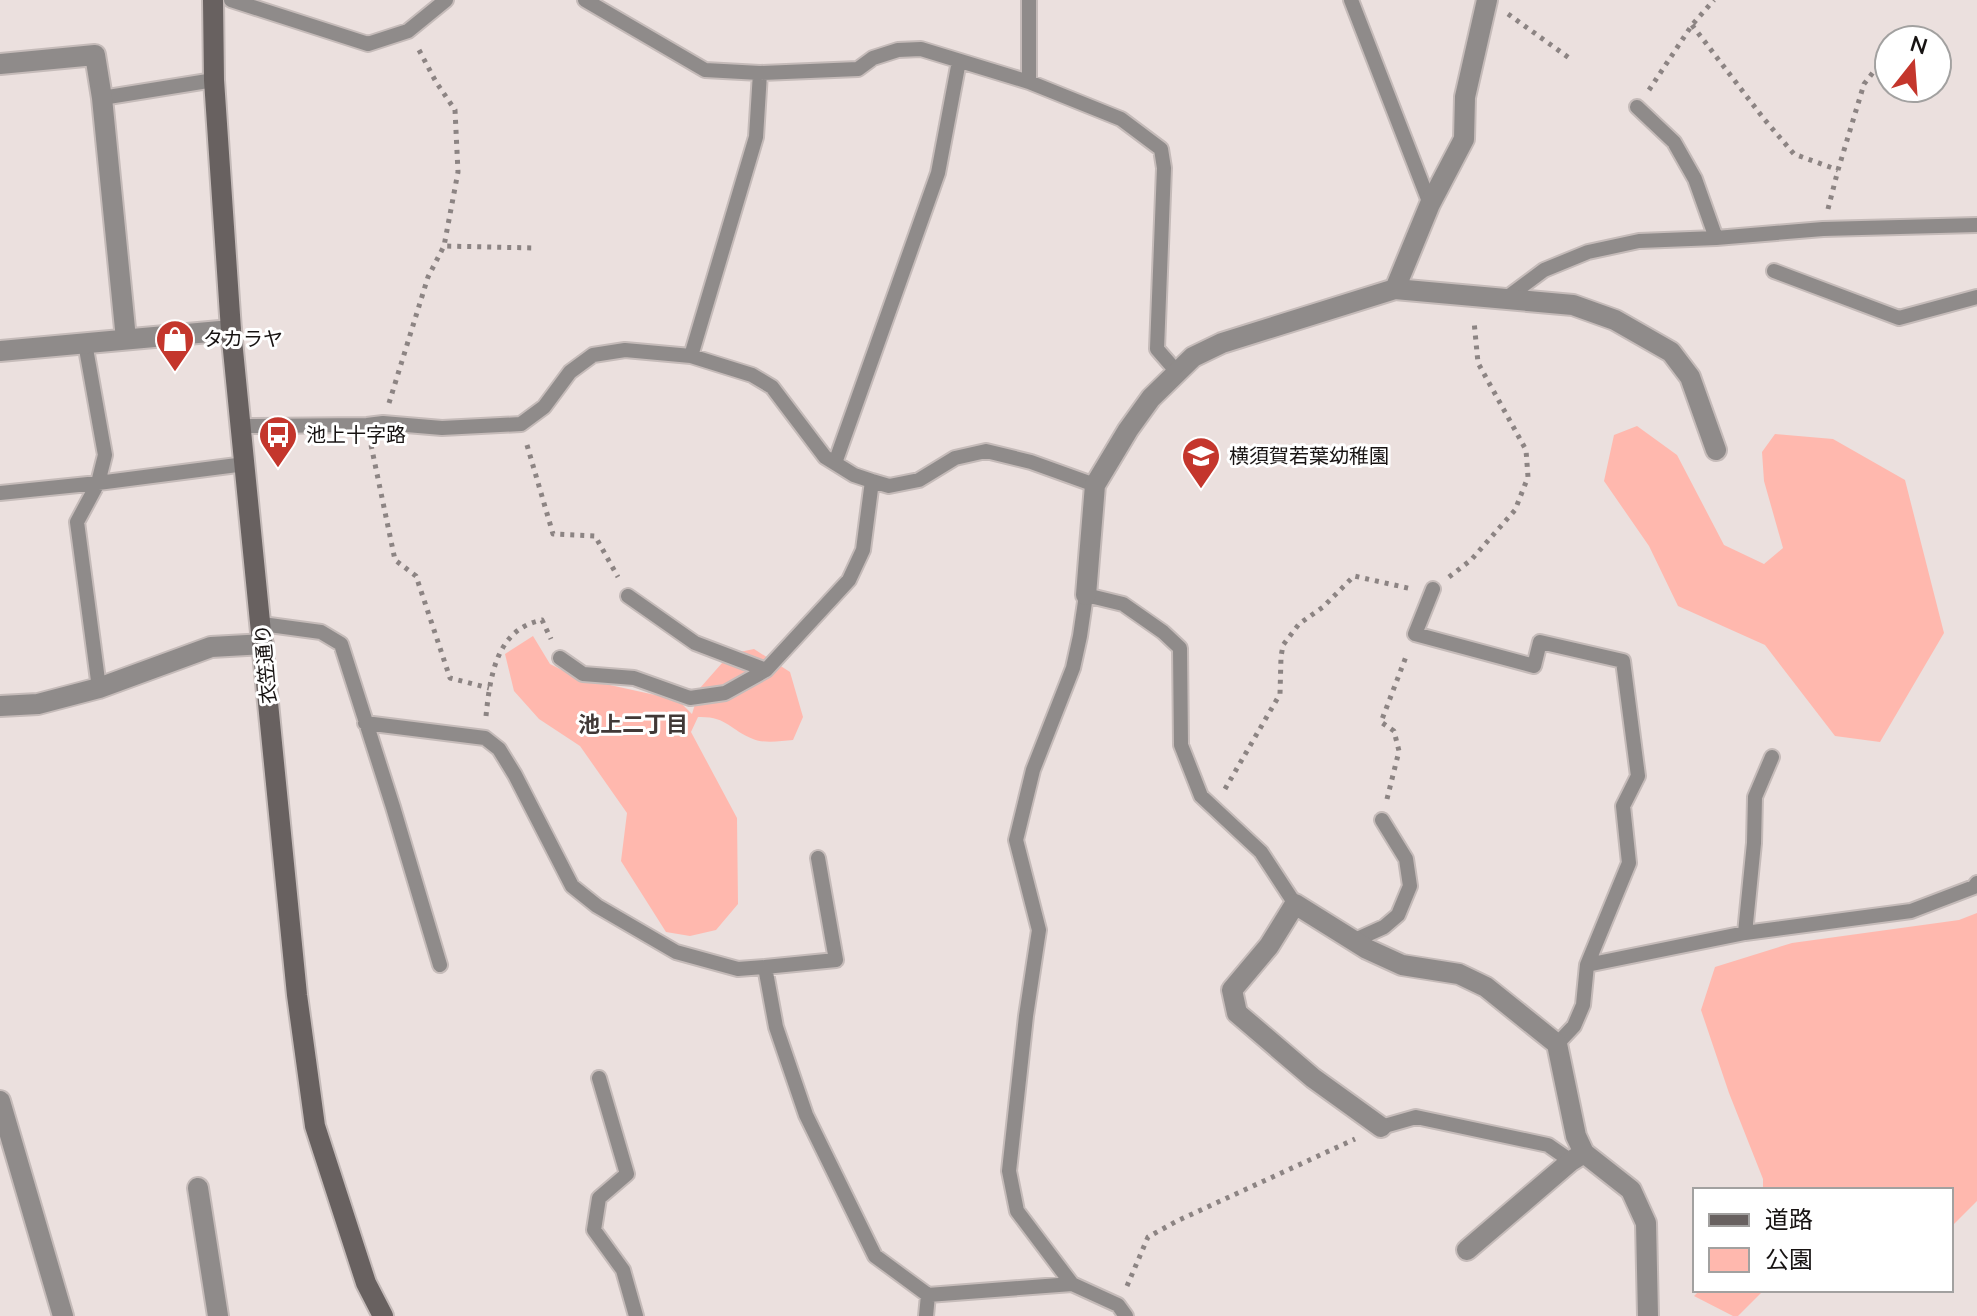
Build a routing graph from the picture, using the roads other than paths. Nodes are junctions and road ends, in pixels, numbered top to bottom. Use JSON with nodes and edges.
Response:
{"nodes":[{"id":1,"x":213,"y":0,"type":"edge"},
{"id":2,"x":231,"y":0,"type":"edge"},
{"id":3,"x":446,"y":0,"type":"edge"},
{"id":4,"x":585,"y":0,"type":"edge"},
{"id":5,"x":1029,"y":0,"type":"edge"},
{"id":6,"x":1351,"y":0,"type":"edge"},
{"id":7,"x":1494,"y":4,"type":"edge"},
{"id":8,"x":959,"y":61,"type":"junction"},
{"id":9,"x":0,"y":64,"type":"edge"},
{"id":10,"x":760,"y":73,"type":"junction"},
{"id":11,"x":214,"y":80,"type":"junction"},
{"id":12,"x":1029,"y":82,"type":"junction"},
{"id":13,"x":102,"y":98,"type":"junction"},
{"id":14,"x":1637,"y":107,"type":"road end"},
{"id":15,"x":1430,"y":204,"type":"junction"},
{"id":16,"x":1977,"y":225,"type":"edge"},
{"id":17,"x":1716,"y":238,"type":"junction"},
{"id":18,"x":1774,"y":271,"type":"dead end"},
{"id":19,"x":1395,"y":289,"type":"junction"},
{"id":20,"x":1977,"y":297,"type":"edge"},
{"id":21,"x":1505,"y":299,"type":"junction"},
{"id":22,"x":231,"y":330,"type":"junction"},
{"id":23,"x":126,"y":339,"type":"junction"},
{"id":24,"x":85,"y":343,"type":"junction"},
{"id":25,"x":0,"y":351,"type":"edge"},
{"id":26,"x":691,"y":356,"type":"junction"},
{"id":27,"x":1177,"y":372,"type":"junction"},
{"id":28,"x":241,"y":426,"type":"junction"},
{"id":29,"x":1716,"y":450,"type":"dead end"},
{"id":30,"x":835,"y":463,"type":"junction"},
{"id":31,"x":245,"y":464,"type":"junction"},
{"id":32,"x":872,"y":481,"type":"junction"},
{"id":33,"x":98,"y":483,"type":"junction"},
{"id":34,"x":1095,"y":485,"type":"junction"},
{"id":35,"x":0,"y":493,"type":"edge"},
{"id":36,"x":1433,"y":589,"type":"road end"},
{"id":37,"x":1086,"y":595,"type":"junction"},
{"id":38,"x":628,"y":596,"type":"road end"},
{"id":39,"x":263,"y":634,"type":"junction"},
{"id":40,"x":560,"y":658,"type":"road end"},
{"id":41,"x":766,"y":670,"type":"junction"},
{"id":42,"x":99,"y":688,"type":"junction"},
{"id":43,"x":0,"y":706,"type":"edge"},
{"id":44,"x":365,"y":723,"type":"junction"},
{"id":45,"x":1772,"y":757,"type":"dead end"},
{"id":46,"x":1382,"y":820,"type":"road end"},
{"id":47,"x":818,"y":858,"type":"dead end"},
{"id":48,"x":1977,"y":883,"type":"edge"},
{"id":49,"x":1295,"y":904,"type":"junction"},
{"id":50,"x":1745,"y":933,"type":"junction"},
{"id":51,"x":1353,"y":941,"type":"junction"},
{"id":52,"x":440,"y":965,"type":"dead end"},
{"id":53,"x":1587,"y":965,"type":"junction"},
{"id":54,"x":765,"y":967,"type":"junction"},
{"id":55,"x":1557,"y":1044,"type":"junction"},
{"id":56,"x":599,"y":1078,"type":"dead end"},
{"id":57,"x":0,"y":1101,"type":"edge"},
{"id":58,"x":1381,"y":1127,"type":"joint"},
{"id":59,"x":1577,"y":1157,"type":"junction"},
{"id":60,"x":198,"y":1188,"type":"dead end"},
{"id":61,"x":1467,"y":1250,"type":"dead end"},
{"id":62,"x":1072,"y":1284,"type":"junction"},
{"id":63,"x":928,"y":1295,"type":"junction"},
{"id":64,"x":1122,"y":1310,"type":"edge"},
{"id":65,"x":63,"y":1316,"type":"edge"},
{"id":66,"x":218,"y":1316,"type":"edge"},
{"id":67,"x":383,"y":1316,"type":"edge"},
{"id":68,"x":636,"y":1316,"type":"edge"},
{"id":69,"x":926,"y":1316,"type":"edge"},
{"id":70,"x":1648,"y":1316,"type":"edge"}],
"edges":[{"from":1,"to":11,"type":"street","name":"衣笠通り"},
{"from":2,"to":3,"type":"lane"},
{"from":4,"to":10,"type":"lane"},
{"from":5,"to":12,"type":"lane"},
{"from":6,"to":15,"type":"lane"},
{"from":7,"to":15,"type":"street"},
{"from":8,"to":10,"type":"lane"},
{"from":8,"to":12,"type":"lane"},
{"from":8,"to":30,"type":"lane"},
{"from":9,"to":13,"type":"street"},
{"from":10,"to":26,"type":"lane"},
{"from":11,"to":13,"type":"lane"},
{"from":11,"to":22,"type":"street","name":"衣笠通り"},
{"from":12,"to":27,"type":"lane"},
{"from":13,"to":23,"type":"street"},
{"from":14,"to":17,"type":"lane"},
{"from":15,"to":19,"type":"street"},
{"from":16,"to":17,"type":"lane"},
{"from":17,"to":21,"type":"lane"},
{"from":18,"to":20,"type":"lane"},
{"from":19,"to":21,"type":"street"},
{"from":19,"to":27,"type":"street"},
{"from":21,"to":29,"type":"street"},
{"from":22,"to":23,"type":"street"},
{"from":22,"to":28,"type":"street","name":"衣笠通り"},
{"from":23,"to":24,"type":"street"},
{"from":24,"to":25,"type":"street"},
{"from":24,"to":33,"type":"lane"},
{"from":26,"to":28,"type":"lane"},
{"from":26,"to":30,"type":"lane"},
{"from":27,"to":34,"type":"street"},
{"from":28,"to":31,"type":"street","name":"衣笠通り"},
{"from":30,"to":32,"type":"lane"},
{"from":31,"to":33,"type":"lane"},
{"from":31,"to":39,"type":"street","name":"衣笠通り"},
{"from":32,"to":34,"type":"lane"},
{"from":32,"to":41,"type":"lane"},
{"from":33,"to":35,"type":"lane"},
{"from":33,"to":42,"type":"lane"},
{"from":34,"to":37,"type":"street"},
{"from":36,"to":53,"type":"lane"},
{"from":37,"to":49,"type":"lane"},
{"from":37,"to":62,"type":"lane"},
{"from":38,"to":41,"type":"lane"},
{"from":39,"to":42,"type":"street"},
{"from":39,"to":44,"type":"lane"},
{"from":39,"to":67,"type":"street","name":"衣笠通り"},
{"from":40,"to":41,"type":"lane"},
{"from":42,"to":43,"type":"street"},
{"from":44,"to":52,"type":"lane"},
{"from":44,"to":54,"type":"lane"},
{"from":45,"to":50,"type":"lane"},
{"from":46,"to":51,"type":"lane"},
{"from":47,"to":54,"type":"lane"},
{"from":48,"to":50,"type":"lane"},
{"from":49,"to":51,"type":"street"},
{"from":49,"to":58,"type":"street"},
{"from":50,"to":53,"type":"lane"},
{"from":51,"to":55,"type":"street"},
{"from":53,"to":55,"type":"lane"},
{"from":54,"to":63,"type":"lane"},
{"from":55,"to":59,"type":"street"},
{"from":56,"to":68,"type":"lane"},
{"from":57,"to":65,"type":"street"},
{"from":58,"to":59,"type":"lane"},
{"from":59,"to":61,"type":"street"},
{"from":59,"to":70,"type":"street"},
{"from":60,"to":66,"type":"street"},
{"from":62,"to":63,"type":"lane"},
{"from":62,"to":64,"type":"lane"},
{"from":63,"to":69,"type":"lane"}]}
